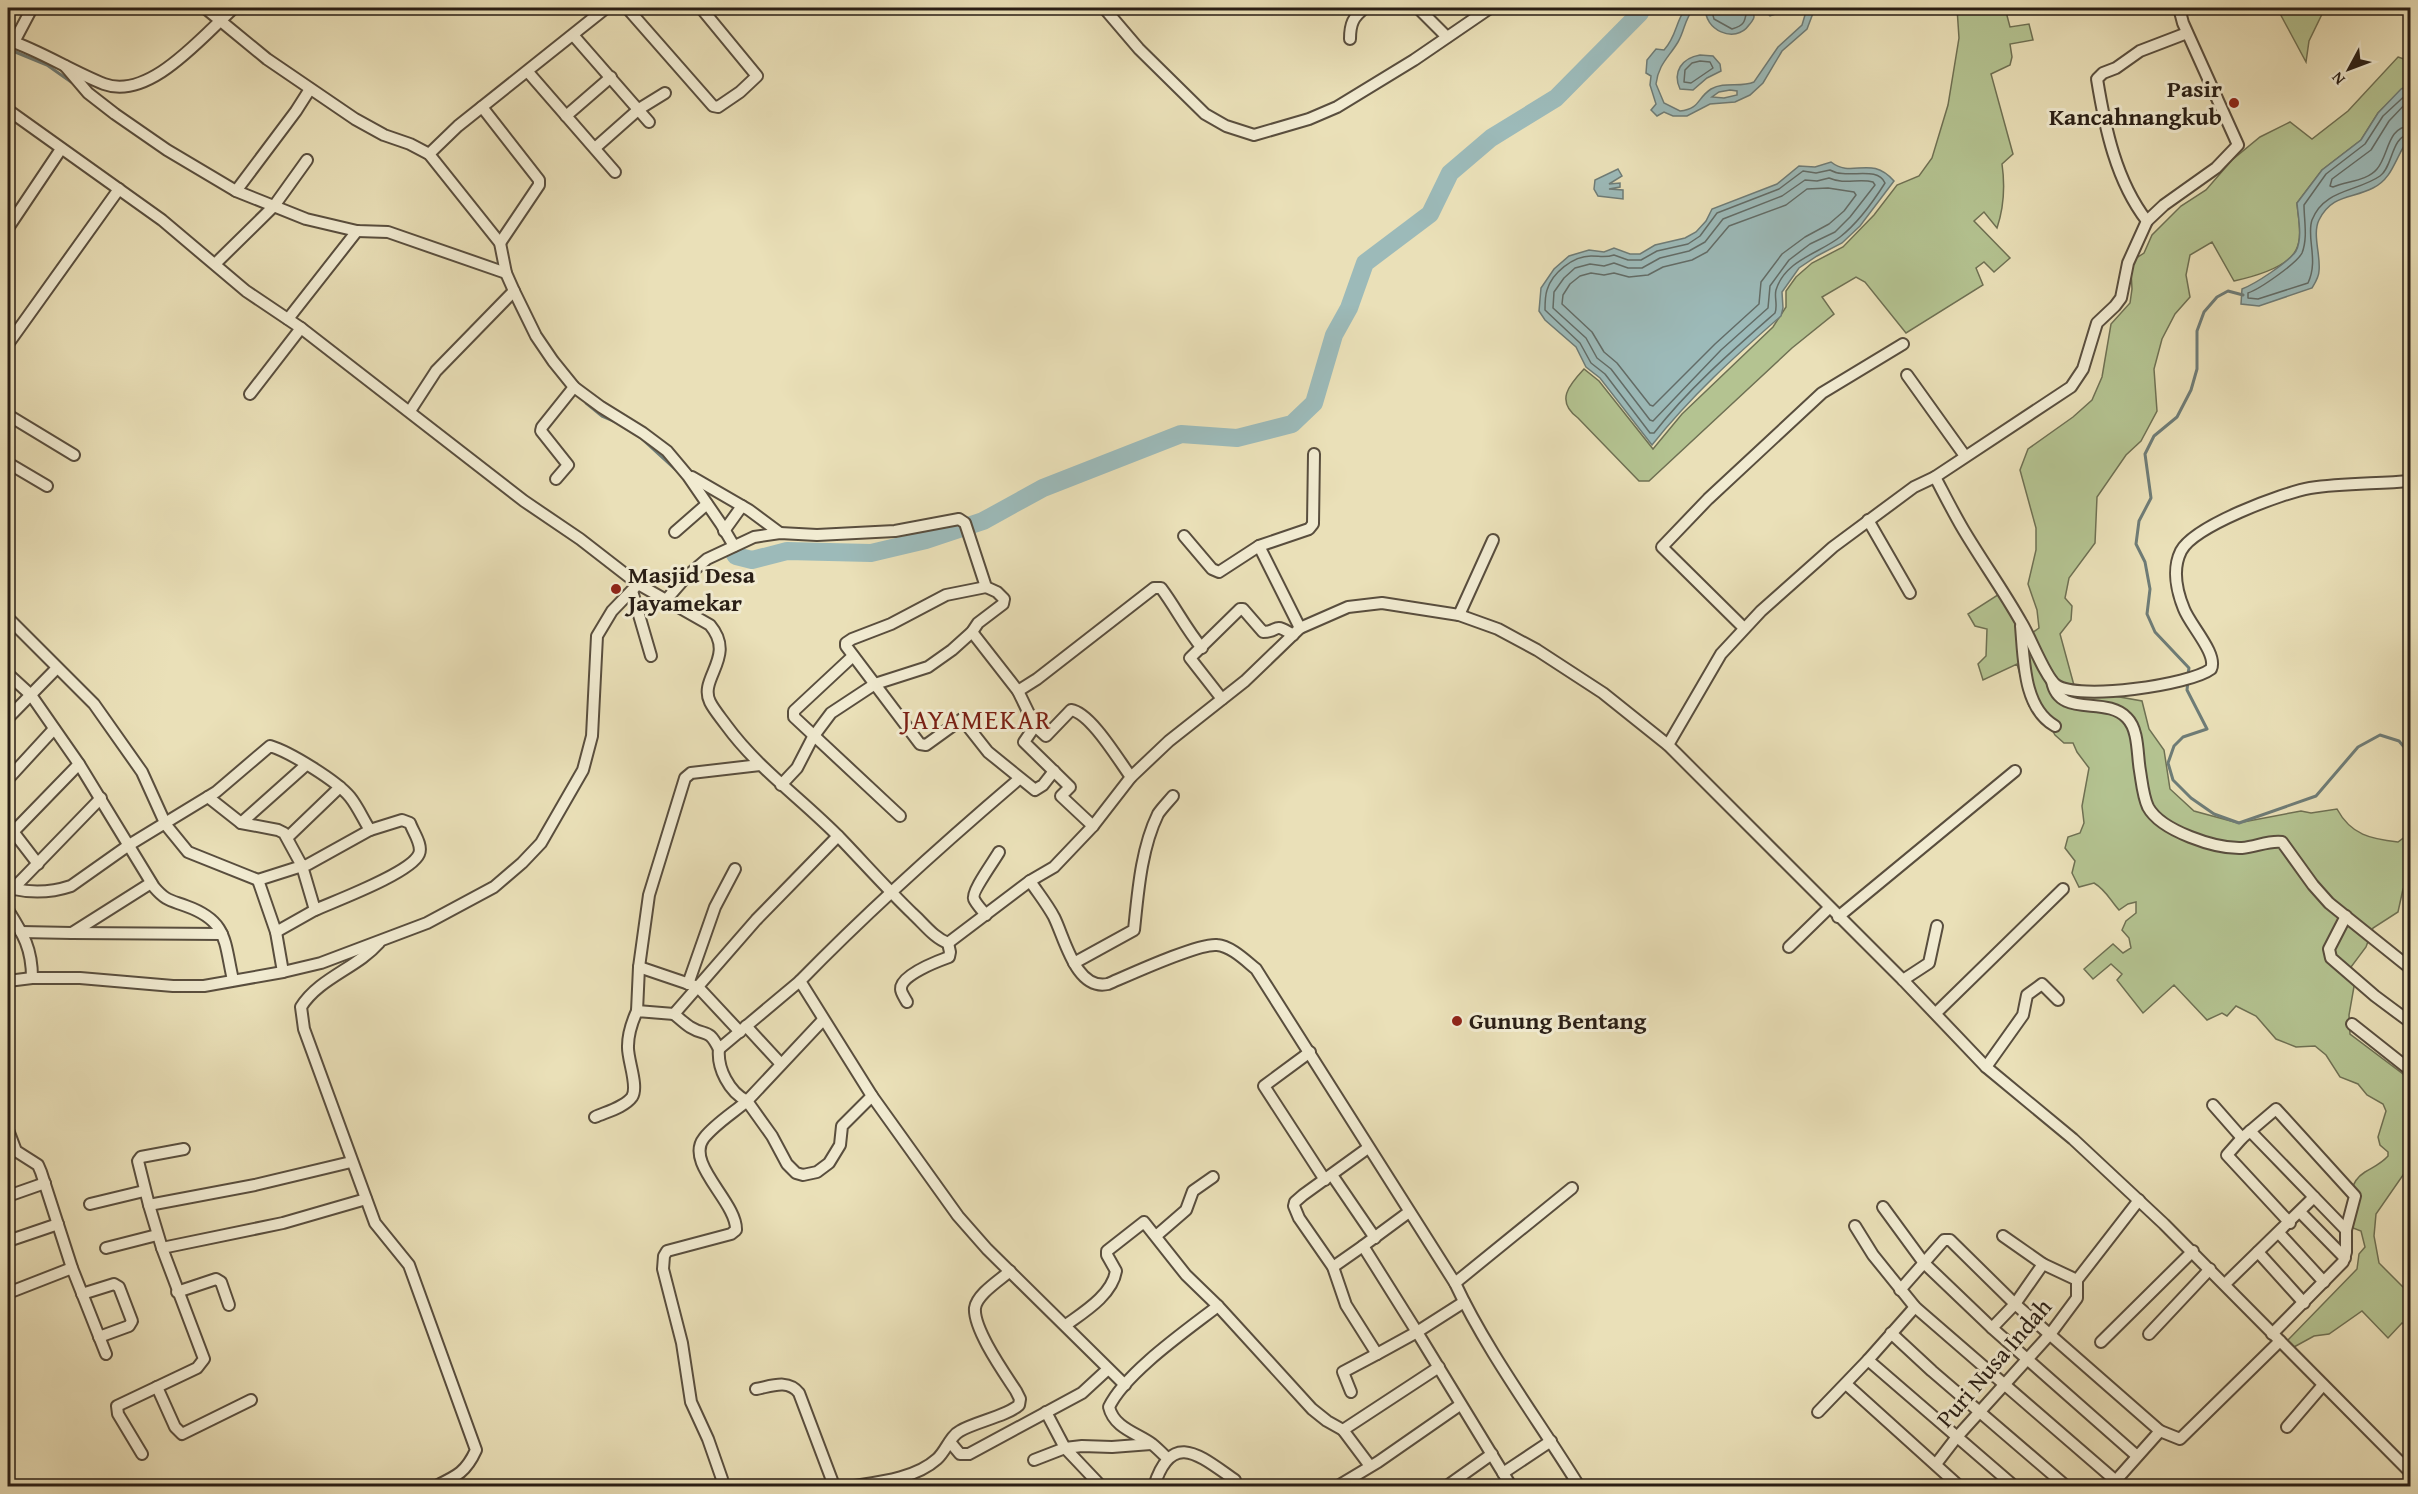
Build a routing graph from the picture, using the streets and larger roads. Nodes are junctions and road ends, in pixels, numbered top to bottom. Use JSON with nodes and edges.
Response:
{"nodes":[{"id":1,"x":32,"y":8,"type":"edge"},
{"id":2,"x":205,"y":8,"type":"edge"},
{"id":3,"x":234,"y":8,"type":"edge"},
{"id":4,"x":606,"y":8,"type":"edge"},
{"id":5,"x":627,"y":8,"type":"edge"},
{"id":6,"x":701,"y":8,"type":"edge"},
{"id":7,"x":1104,"y":8,"type":"edge"},
{"id":8,"x":1365,"y":8,"type":"edge"},
{"id":9,"x":1418,"y":8,"type":"edge"},
{"id":10,"x":1490,"y":8,"type":"edge"},
{"id":11,"x":2179,"y":8,"type":"edge"},
{"id":12,"x":1351,"y":12,"type":"edge"},
{"id":13,"x":219,"y":21,"type":"junction"},
{"id":14,"x":2187,"y":33,"type":"junction"},
{"id":15,"x":573,"y":35,"type":"junction"},
{"id":16,"x":1447,"y":37,"type":"junction"},
{"id":17,"x":1350,"y":39,"type":"dead end"},
{"id":18,"x":11,"y":41,"type":"edge"},
{"id":19,"x":65,"y":66,"type":"junction"},
{"id":20,"x":528,"y":72,"type":"junction"},
{"id":21,"x":611,"y":77,"type":"junction"},
{"id":22,"x":310,"y":89,"type":"junction"},
{"id":23,"x":665,"y":93,"type":"dead end"},
{"id":24,"x":482,"y":107,"type":"junction"},
{"id":25,"x":639,"y":109,"type":"junction"},
{"id":26,"x":8,"y":110,"type":"edge"},
{"id":27,"x":566,"y":116,"type":"junction"},
{"id":28,"x":649,"y":122,"type":"dead end"},
{"id":29,"x":595,"y":148,"type":"junction"},
{"id":30,"x":61,"y":149,"type":"junction"},
{"id":31,"x":429,"y":154,"type":"junction"},
{"id":32,"x":307,"y":160,"type":"dead end"},
{"id":33,"x":615,"y":172,"type":"dead end"},
{"id":34,"x":119,"y":189,"type":"junction"},
{"id":35,"x":236,"y":191,"type":"junction"},
{"id":36,"x":274,"y":206,"type":"junction"},
{"id":37,"x":2147,"y":221,"type":"junction"},
{"id":38,"x":8,"y":228,"type":"edge"},
{"id":39,"x":357,"y":231,"type":"junction"},
{"id":40,"x":500,"y":243,"type":"junction"},
{"id":41,"x":215,"y":264,"type":"junction"},
{"id":42,"x":506,"y":273,"type":"junction"},
{"id":43,"x":514,"y":291,"type":"junction"},
{"id":44,"x":288,"y":319,"type":"junction"},
{"id":45,"x":301,"y":327,"type":"junction"},
{"id":46,"x":8,"y":344,"type":"edge"},
{"id":47,"x":1903,"y":344,"type":"dead end"},
{"id":48,"x":1907,"y":375,"type":"dead end"},
{"id":49,"x":574,"y":387,"type":"junction"},
{"id":50,"x":250,"y":394,"type":"dead end"},
{"id":51,"x":410,"y":411,"type":"junction"},
{"id":52,"x":8,"y":415,"type":"edge"},
{"id":53,"x":1314,"y":454,"type":"dead end"},
{"id":54,"x":74,"y":455,"type":"dead end"},
{"id":55,"x":1965,"y":456,"type":"junction"},
{"id":56,"x":8,"y":463,"type":"edge"},
{"id":57,"x":688,"y":476,"type":"junction"},
{"id":58,"x":1935,"y":477,"type":"junction"},
{"id":59,"x":556,"y":479,"type":"dead end"},
{"id":60,"x":2410,"y":481,"type":"edge"},
{"id":61,"x":47,"y":486,"type":"dead end"},
{"id":62,"x":706,"y":504,"type":"junction"},
{"id":63,"x":742,"y":506,"type":"junction"},
{"id":64,"x":1868,"y":520,"type":"junction"},
{"id":65,"x":724,"y":531,"type":"junction"},
{"id":66,"x":675,"y":532,"type":"dead end"},
{"id":67,"x":780,"y":533,"type":"junction"},
{"id":68,"x":1184,"y":536,"type":"dead end"},
{"id":69,"x":1493,"y":540,"type":"dead end"},
{"id":70,"x":734,"y":546,"type":"junction"},
{"id":71,"x":1259,"y":546,"type":"junction"},
{"id":72,"x":986,"y":587,"type":"junction"},
{"id":73,"x":635,"y":588,"type":"junction"},
{"id":74,"x":1910,"y":593,"type":"dead end"},
{"id":75,"x":666,"y":600,"type":"junction"},
{"id":76,"x":1459,"y":615,"type":"junction"},
{"id":77,"x":8,"y":618,"type":"edge"},
{"id":78,"x":2020,"y":620,"type":"junction"},
{"id":79,"x":1744,"y":628,"type":"junction"},
{"id":80,"x":972,"y":632,"type":"junction"},
{"id":81,"x":1297,"y":632,"type":"junction"},
{"id":82,"x":1202,"y":648,"type":"junction"},
{"id":83,"x":651,"y":656,"type":"dead end"},
{"id":84,"x":853,"y":656,"type":"junction"},
{"id":85,"x":57,"y":668,"type":"junction"},
{"id":86,"x":8,"y":674,"type":"edge"},
{"id":87,"x":2052,"y":681,"type":"junction"},
{"id":88,"x":875,"y":684,"type":"junction"},
{"id":89,"x":1018,"y":691,"type":"junction"},
{"id":90,"x":31,"y":695,"type":"junction"},
{"id":91,"x":1222,"y":699,"type":"junction"},
{"id":92,"x":8,"y":718,"type":"edge"},
{"id":93,"x":1035,"y":726,"type":"junction"},
{"id":94,"x":2055,"y":726,"type":"dead end"},
{"id":95,"x":54,"y":729,"type":"junction"},
{"id":96,"x":813,"y":737,"type":"junction"},
{"id":97,"x":1668,"y":745,"type":"junction"},
{"id":98,"x":79,"y":764,"type":"junction"},
{"id":99,"x":306,"y":765,"type":"junction"},
{"id":100,"x":760,"y":765,"type":"junction"},
{"id":101,"x":1054,"y":771,"type":"junction"},
{"id":102,"x":2015,"y":771,"type":"dead end"},
{"id":103,"x":1131,"y":777,"type":"junction"},
{"id":104,"x":8,"y":779,"type":"edge"},
{"id":105,"x":1019,"y":779,"type":"junction"},
{"id":106,"x":781,"y":785,"type":"junction"},
{"id":107,"x":340,"y":787,"type":"junction"},
{"id":108,"x":1173,"y":796,"type":"dead end"},
{"id":109,"x":208,"y":797,"type":"junction"},
{"id":110,"x":101,"y":798,"type":"junction"},
{"id":111,"x":900,"y":816,"type":"dead end"},
{"id":112,"x":241,"y":823,"type":"junction"},
{"id":113,"x":166,"y":825,"type":"junction"},
{"id":114,"x":1093,"y":826,"type":"junction"},
{"id":115,"x":10,"y":829,"type":"edge"},
{"id":116,"x":370,"y":830,"type":"junction"},
{"id":117,"x":838,"y":836,"type":"junction"},
{"id":118,"x":288,"y":837,"type":"junction"},
{"id":119,"x":129,"y":845,"type":"junction"},
{"id":120,"x":999,"y":852,"type":"dead end"},
{"id":121,"x":38,"y":864,"type":"junction"},
{"id":122,"x":302,"y":866,"type":"junction"},
{"id":123,"x":735,"y":869,"type":"dead end"},
{"id":124,"x":258,"y":880,"type":"junction"},
{"id":125,"x":1030,"y":882,"type":"junction"},
{"id":126,"x":152,"y":883,"type":"junction"},
{"id":127,"x":2063,"y":889,"type":"dead end"},
{"id":128,"x":11,"y":891,"type":"edge"},
{"id":129,"x":890,"y":892,"type":"junction"},
{"id":130,"x":1829,"y":908,"type":"junction"},
{"id":131,"x":8,"y":910,"type":"edge"},
{"id":132,"x":315,"y":910,"type":"junction"},
{"id":133,"x":986,"y":915,"type":"junction"},
{"id":134,"x":2346,"y":916,"type":"junction"},
{"id":135,"x":1838,"y":917,"type":"junction"},
{"id":136,"x":1936,"y":926,"type":"dead end"},
{"id":137,"x":21,"y":932,"type":"junction"},
{"id":138,"x":276,"y":932,"type":"junction"},
{"id":139,"x":72,"y":933,"type":"junction"},
{"id":140,"x":222,"y":933,"type":"junction"},
{"id":141,"x":381,"y":940,"type":"junction"},
{"id":142,"x":948,"y":943,"type":"junction"},
{"id":143,"x":1789,"y":947,"type":"dead end"},
{"id":144,"x":698,"y":958,"type":"junction"},
{"id":145,"x":1074,"y":963,"type":"junction"},
{"id":146,"x":639,"y":967,"type":"junction"},
{"id":147,"x":716,"y":968,"type":"junction"},
{"id":148,"x":2410,"y":968,"type":"edge"},
{"id":149,"x":283,"y":972,"type":"junction"},
{"id":150,"x":32,"y":978,"type":"junction"},
{"id":151,"x":233,"y":980,"type":"junction"},
{"id":152,"x":1903,"y":980,"type":"junction"},
{"id":153,"x":8,"y":981,"type":"edge"},
{"id":154,"x":801,"y":981,"type":"junction"},
{"id":155,"x":693,"y":985,"type":"junction"},
{"id":156,"x":2058,"y":1000,"type":"dead end"},
{"id":157,"x":907,"y":1002,"type":"dead end"},
{"id":158,"x":637,"y":1011,"type":"junction"},
{"id":159,"x":1936,"y":1013,"type":"junction"},
{"id":160,"x":674,"y":1014,"type":"junction"},
{"id":161,"x":823,"y":1020,"type":"junction"},
{"id":162,"x":2410,"y":1022,"type":"edge"},
{"id":163,"x":2352,"y":1024,"type":"dead end"},
{"id":164,"x":743,"y":1029,"type":"junction"},
{"id":165,"x":719,"y":1049,"type":"junction"},
{"id":166,"x":1310,"y":1052,"type":"junction"},
{"id":167,"x":782,"y":1064,"type":"junction"},
{"id":168,"x":1986,"y":1067,"type":"junction"},
{"id":169,"x":2410,"y":1070,"type":"edge"},
{"id":170,"x":872,"y":1096,"type":"junction"},
{"id":171,"x":747,"y":1101,"type":"junction"},
{"id":172,"x":2213,"y":1106,"type":"dead end"},
{"id":173,"x":595,"y":1117,"type":"dead end"},
{"id":174,"x":8,"y":1130,"type":"edge"},
{"id":175,"x":2246,"y":1134,"type":"junction"},
{"id":176,"x":1368,"y":1148,"type":"junction"},
{"id":177,"x":184,"y":1149,"type":"dead end"},
{"id":178,"x":12,"y":1152,"type":"edge"},
{"id":179,"x":351,"y":1162,"type":"junction"},
{"id":180,"x":1213,"y":1177,"type":"dead end"},
{"id":181,"x":1329,"y":1177,"type":"junction"},
{"id":182,"x":45,"y":1183,"type":"junction"},
{"id":183,"x":1572,"y":1188,"type":"dead end"},
{"id":184,"x":144,"y":1191,"type":"junction"},
{"id":185,"x":8,"y":1196,"type":"edge"},
{"id":186,"x":2314,"y":1197,"type":"junction"},
{"id":187,"x":366,"y":1199,"type":"junction"},
{"id":188,"x":2139,"y":1200,"type":"junction"},
{"id":189,"x":90,"y":1204,"type":"dead end"},
{"id":190,"x":149,"y":1205,"type":"junction"},
{"id":191,"x":1883,"y":1207,"type":"dead end"},
{"id":192,"x":1409,"y":1212,"type":"junction"},
{"id":193,"x":2300,"y":1212,"type":"junction"},
{"id":194,"x":2290,"y":1222,"type":"junction"},
{"id":195,"x":58,"y":1224,"type":"junction"},
{"id":196,"x":1855,"y":1226,"type":"dead end"},
{"id":197,"x":2346,"y":1230,"type":"junction"},
{"id":198,"x":2279,"y":1233,"type":"junction"},
{"id":199,"x":157,"y":1235,"type":"junction"},
{"id":200,"x":1156,"y":1236,"type":"junction"},
{"id":201,"x":2003,"y":1236,"type":"dead end"},
{"id":202,"x":1375,"y":1238,"type":"junction"},
{"id":203,"x":8,"y":1241,"type":"edge"},
{"id":204,"x":1364,"y":1246,"type":"junction"},
{"id":205,"x":106,"y":1248,"type":"dead end"},
{"id":206,"x":162,"y":1248,"type":"junction"},
{"id":207,"x":2193,"y":1251,"type":"junction"},
{"id":208,"x":2258,"y":1252,"type":"junction"},
{"id":209,"x":2344,"y":1258,"type":"junction"},
{"id":210,"x":1923,"y":1263,"type":"junction"},
{"id":211,"x":2043,"y":1264,"type":"junction"},
{"id":212,"x":72,"y":1268,"type":"junction"},
{"id":213,"x":1333,"y":1268,"type":"junction"},
{"id":214,"x":2211,"y":1269,"type":"junction"},
{"id":215,"x":1010,"y":1271,"type":"junction"},
{"id":216,"x":2077,"y":1280,"type":"junction"},
{"id":217,"x":2324,"y":1282,"type":"junction"},
{"id":218,"x":1455,"y":1283,"type":"junction"},
{"id":219,"x":2225,"y":1284,"type":"junction"},
{"id":220,"x":1900,"y":1290,"type":"junction"},
{"id":221,"x":177,"y":1292,"type":"junction"},
{"id":222,"x":8,"y":1293,"type":"edge"},
{"id":223,"x":82,"y":1294,"type":"junction"},
{"id":224,"x":1464,"y":1302,"type":"junction"},
{"id":225,"x":2304,"y":1302,"type":"junction"},
{"id":226,"x":2015,"y":1304,"type":"junction"},
{"id":227,"x":229,"y":1305,"type":"dead end"},
{"id":228,"x":1218,"y":1306,"type":"junction"},
{"id":229,"x":1915,"y":1307,"type":"junction"},
{"id":230,"x":1066,"y":1325,"type":"junction"},
{"id":231,"x":1992,"y":1328,"type":"junction"},
{"id":232,"x":1417,"y":1332,"type":"junction"},
{"id":233,"x":1891,"y":1333,"type":"junction"},
{"id":234,"x":2051,"y":1333,"type":"junction"},
{"id":235,"x":2149,"y":1334,"type":"dead end"},
{"id":236,"x":99,"y":1337,"type":"junction"},
{"id":237,"x":2276,"y":1337,"type":"junction"},
{"id":238,"x":2101,"y":1342,"type":"dead end"},
{"id":239,"x":106,"y":1354,"type":"dead end"},
{"id":240,"x":1377,"y":1354,"type":"junction"},
{"id":241,"x":1868,"y":1360,"type":"junction"},
{"id":242,"x":2028,"y":1360,"type":"junction"},
{"id":243,"x":1438,"y":1367,"type":"junction"},
{"id":244,"x":1108,"y":1369,"type":"junction"},
{"id":245,"x":1846,"y":1384,"type":"junction"},
{"id":246,"x":1125,"y":1385,"type":"junction"},
{"id":247,"x":2006,"y":1385,"type":"junction"},
{"id":248,"x":2323,"y":1385,"type":"junction"},
{"id":249,"x":157,"y":1387,"type":"junction"},
{"id":250,"x":756,"y":1389,"type":"dead end"},
{"id":251,"x":1351,"y":1392,"type":"dead end"},
{"id":252,"x":251,"y":1400,"type":"dead end"},
{"id":253,"x":1460,"y":1405,"type":"junction"},
{"id":254,"x":1980,"y":1411,"type":"junction"},
{"id":255,"x":1046,"y":1412,"type":"junction"},
{"id":256,"x":1818,"y":1412,"type":"dead end"},
{"id":257,"x":2287,"y":1426,"type":"dead end"},
{"id":258,"x":1342,"y":1430,"type":"junction"},
{"id":259,"x":2160,"y":1431,"type":"junction"},
{"id":260,"x":1956,"y":1438,"type":"junction"},
{"id":261,"x":1551,"y":1441,"type":"junction"},
{"id":262,"x":950,"y":1442,"type":"junction"},
{"id":263,"x":1151,"y":1444,"type":"junction"},
{"id":264,"x":1065,"y":1448,"type":"junction"},
{"id":265,"x":142,"y":1454,"type":"dead end"},
{"id":266,"x":1492,"y":1454,"type":"junction"},
{"id":267,"x":2137,"y":1456,"type":"junction"},
{"id":268,"x":1167,"y":1458,"type":"junction"},
{"id":269,"x":1034,"y":1460,"type":"dead end"},
{"id":270,"x":1936,"y":1464,"type":"junction"},
{"id":271,"x":1370,"y":1466,"type":"junction"},
{"id":272,"x":2410,"y":1472,"type":"edge"},
{"id":273,"x":1503,"y":1473,"type":"junction"},
{"id":274,"x":1235,"y":1480,"type":"dead end"},
{"id":275,"x":1157,"y":1484,"type":"edge"},
{"id":276,"x":2113,"y":1484,"type":"edge"},
{"id":277,"x":436,"y":1486,"type":"edge"},
{"id":278,"x":722,"y":1486,"type":"edge"},
{"id":279,"x":837,"y":1486,"type":"edge"},
{"id":280,"x":854,"y":1486,"type":"edge"},
{"id":281,"x":1101,"y":1486,"type":"edge"},
{"id":282,"x":1338,"y":1486,"type":"edge"},
{"id":283,"x":1447,"y":1486,"type":"edge"},
{"id":284,"x":1511,"y":1486,"type":"edge"},
{"id":285,"x":1579,"y":1486,"type":"edge"},
{"id":286,"x":1959,"y":1486,"type":"edge"},
{"id":287,"x":2014,"y":1486,"type":"edge"},
{"id":288,"x":2066,"y":1486,"type":"edge"}],
"edges":[{"from":1,"to":18,"type":"street"},
{"from":2,"to":13,"type":"street"},
{"from":3,"to":13,"type":"street"},
{"from":4,"to":15,"type":"street"},
{"from":5,"to":6,"type":"street"},
{"from":7,"to":16,"type":"street"},
{"from":8,"to":12,"type":"street"},
{"from":9,"to":16,"type":"street"},
{"from":10,"to":16,"type":"street"},
{"from":11,"to":14,"type":"street"},
{"from":12,"to":17,"type":"street"},
{"from":13,"to":19,"type":"street"},
{"from":13,"to":22,"type":"street"},
{"from":14,"to":37,"type":"street"},
{"from":14,"to":37,"type":"street"},
{"from":15,"to":20,"type":"street"},
{"from":15,"to":21,"type":"street"},
{"from":18,"to":19,"type":"street"},
{"from":19,"to":35,"type":"street"},
{"from":20,"to":24,"type":"street"},
{"from":20,"to":27,"type":"street"},
{"from":21,"to":25,"type":"street"},
{"from":21,"to":27,"type":"street"},
{"from":22,"to":31,"type":"street"},
{"from":22,"to":35,"type":"street"},
{"from":23,"to":25,"type":"street"},
{"from":24,"to":31,"type":"street"},
{"from":24,"to":40,"type":"street"},
{"from":25,"to":28,"type":"street"},
{"from":25,"to":29,"type":"street"},
{"from":26,"to":30,"type":"street"},
{"from":27,"to":29,"type":"street"},
{"from":29,"to":33,"type":"street"},
{"from":30,"to":34,"type":"street"},
{"from":30,"to":38,"type":"street"},
{"from":31,"to":40,"type":"street"},
{"from":32,"to":36,"type":"street"},
{"from":34,"to":41,"type":"street"},
{"from":34,"to":46,"type":"street"},
{"from":35,"to":36,"type":"street"},
{"from":36,"to":39,"type":"street"},
{"from":36,"to":41,"type":"street"},
{"from":37,"to":55,"type":"street"},
{"from":39,"to":42,"type":"street"},
{"from":39,"to":44,"type":"street"},
{"from":40,"to":42,"type":"street"},
{"from":41,"to":44,"type":"street"},
{"from":42,"to":43,"type":"street"},
{"from":43,"to":49,"type":"street"},
{"from":43,"to":51,"type":"street"},
{"from":44,"to":45,"type":"street"},
{"from":45,"to":50,"type":"street"},
{"from":45,"to":51,"type":"street"},
{"from":47,"to":79,"type":"street"},
{"from":48,"to":55,"type":"street"},
{"from":49,"to":57,"type":"street"},
{"from":49,"to":59,"type":"street"},
{"from":51,"to":73,"type":"street"},
{"from":52,"to":54,"type":"street"},
{"from":53,"to":71,"type":"street"},
{"from":55,"to":58,"type":"street"},
{"from":56,"to":61,"type":"street"},
{"from":57,"to":62,"type":"street"},
{"from":57,"to":63,"type":"street"},
{"from":58,"to":64,"type":"street"},
{"from":58,"to":78,"type":"street"},
{"from":60,"to":87,"type":"street"},
{"from":62,"to":65,"type":"street"},
{"from":62,"to":66,"type":"street"},
{"from":63,"to":65,"type":"street"},
{"from":63,"to":67,"type":"street"},
{"from":64,"to":74,"type":"street"},
{"from":64,"to":79,"type":"street"},
{"from":65,"to":70,"type":"street"},
{"from":67,"to":70,"type":"street"},
{"from":67,"to":72,"type":"street"},
{"from":68,"to":71,"type":"street"},
{"from":69,"to":76,"type":"street"},
{"from":70,"to":75,"type":"street"},
{"from":71,"to":81,"type":"street"},
{"from":72,"to":80,"type":"street"},
{"from":72,"to":84,"type":"street"},
{"from":73,"to":75,"type":"street"},
{"from":73,"to":83,"type":"street"},
{"from":73,"to":141,"type":"street"},
{"from":75,"to":100,"type":"street"},
{"from":76,"to":81,"type":"street"},
{"from":76,"to":97,"type":"street"},
{"from":77,"to":85,"type":"street"},
{"from":78,"to":87,"type":"street"},
{"from":78,"to":94,"type":"street"},
{"from":79,"to":97,"type":"street"},
{"from":80,"to":88,"type":"street"},
{"from":80,"to":89,"type":"street"},
{"from":81,"to":82,"type":"street"},
{"from":81,"to":91,"type":"street"},
{"from":82,"to":89,"type":"street"},
{"from":82,"to":91,"type":"street"},
{"from":84,"to":88,"type":"street"},
{"from":84,"to":96,"type":"street"},
{"from":85,"to":90,"type":"street"},
{"from":85,"to":113,"type":"street"},
{"from":86,"to":90,"type":"street"},
{"from":87,"to":134,"type":"street"},
{"from":88,"to":96,"type":"street"},
{"from":88,"to":105,"type":"street"},
{"from":89,"to":93,"type":"street"},
{"from":90,"to":92,"type":"street"},
{"from":90,"to":95,"type":"street"},
{"from":91,"to":103,"type":"street"},
{"from":93,"to":101,"type":"street"},
{"from":93,"to":103,"type":"street"},
{"from":95,"to":98,"type":"street"},
{"from":95,"to":104,"type":"street"},
{"from":96,"to":106,"type":"street"},
{"from":96,"to":111,"type":"street"},
{"from":97,"to":130,"type":"street"},
{"from":98,"to":110,"type":"street"},
{"from":98,"to":115,"type":"street"},
{"from":99,"to":107,"type":"street"},
{"from":99,"to":109,"type":"street"},
{"from":99,"to":112,"type":"street"},
{"from":100,"to":106,"type":"street"},
{"from":100,"to":146,"type":"street"},
{"from":101,"to":105,"type":"street"},
{"from":101,"to":114,"type":"street"},
{"from":102,"to":135,"type":"street"},
{"from":103,"to":114,"type":"street"},
{"from":105,"to":129,"type":"street"},
{"from":106,"to":117,"type":"street"},
{"from":107,"to":116,"type":"street"},
{"from":107,"to":118,"type":"street"},
{"from":108,"to":145,"type":"street"},
{"from":109,"to":112,"type":"street"},
{"from":109,"to":113,"type":"street"},
{"from":110,"to":119,"type":"street"},
{"from":110,"to":121,"type":"street"},
{"from":112,"to":118,"type":"street"},
{"from":113,"to":119,"type":"street"},
{"from":113,"to":124,"type":"street"},
{"from":114,"to":125,"type":"street"},
{"from":115,"to":121,"type":"street"},
{"from":116,"to":122,"type":"street"},
{"from":116,"to":132,"type":"street"},
{"from":117,"to":129,"type":"street"},
{"from":117,"to":147,"type":"street"},
{"from":118,"to":122,"type":"street"},
{"from":119,"to":126,"type":"street"},
{"from":119,"to":128,"type":"street"},
{"from":120,"to":133,"type":"street"},
{"from":121,"to":128,"type":"street"},
{"from":122,"to":124,"type":"street"},
{"from":122,"to":132,"type":"street"},
{"from":123,"to":144,"type":"street"},
{"from":124,"to":138,"type":"street"},
{"from":125,"to":133,"type":"street"},
{"from":125,"to":145,"type":"street"},
{"from":126,"to":139,"type":"street"},
{"from":126,"to":140,"type":"street"},
{"from":127,"to":159,"type":"street"},
{"from":129,"to":142,"type":"street"},
{"from":129,"to":154,"type":"street"},
{"from":130,"to":135,"type":"street"},
{"from":130,"to":143,"type":"street"},
{"from":131,"to":137,"type":"street"},
{"from":132,"to":138,"type":"street"},
{"from":133,"to":142,"type":"street"},
{"from":134,"to":148,"type":"street"},
{"from":134,"to":162,"type":"street"},
{"from":135,"to":152,"type":"street"},
{"from":136,"to":152,"type":"street"},
{"from":137,"to":139,"type":"street"},
{"from":137,"to":150,"type":"street"},
{"from":138,"to":149,"type":"street"},
{"from":139,"to":140,"type":"street"},
{"from":140,"to":151,"type":"street"},
{"from":141,"to":149,"type":"street"},
{"from":141,"to":179,"type":"street"},
{"from":142,"to":157,"type":"street"},
{"from":144,"to":147,"type":"street"},
{"from":144,"to":155,"type":"street"},
{"from":145,"to":166,"type":"street"},
{"from":146,"to":155,"type":"street"},
{"from":146,"to":158,"type":"street"},
{"from":147,"to":155,"type":"street"},
{"from":149,"to":151,"type":"street"},
{"from":150,"to":151,"type":"street"},
{"from":150,"to":153,"type":"street"},
{"from":152,"to":159,"type":"street"},
{"from":154,"to":161,"type":"street"},
{"from":154,"to":164,"type":"street"},
{"from":155,"to":160,"type":"street"},
{"from":155,"to":164,"type":"street"},
{"from":156,"to":168,"type":"street"},
{"from":158,"to":160,"type":"street"},
{"from":158,"to":173,"type":"street"},
{"from":159,"to":168,"type":"street"},
{"from":160,"to":165,"type":"street"},
{"from":161,"to":167,"type":"street"},
{"from":161,"to":170,"type":"street"},
{"from":163,"to":169,"type":"street"},
{"from":164,"to":165,"type":"street"},
{"from":164,"to":167,"type":"street"},
{"from":165,"to":171,"type":"street"},
{"from":166,"to":176,"type":"street"},
{"from":166,"to":181,"type":"street"},
{"from":167,"to":171,"type":"street"},
{"from":168,"to":188,"type":"street"},
{"from":170,"to":171,"type":"street"},
{"from":170,"to":215,"type":"street"},
{"from":171,"to":278,"type":"street"},
{"from":172,"to":175,"type":"street"},
{"from":174,"to":178,"type":"street"},
{"from":175,"to":186,"type":"street"},
{"from":175,"to":194,"type":"street"},
{"from":175,"to":197,"type":"street"},
{"from":176,"to":181,"type":"street"},
{"from":176,"to":192,"type":"street"},
{"from":177,"to":184,"type":"street"},
{"from":178,"to":182,"type":"street"},
{"from":179,"to":187,"type":"street"},
{"from":179,"to":190,"type":"street"},
{"from":180,"to":200,"type":"street"},
{"from":181,"to":202,"type":"street"},
{"from":181,"to":213,"type":"street"},
{"from":182,"to":185,"type":"street"},
{"from":182,"to":195,"type":"street"},
{"from":183,"to":218,"type":"street"},
{"from":184,"to":189,"type":"street"},
{"from":184,"to":190,"type":"street"},
{"from":186,"to":193,"type":"street"},
{"from":186,"to":197,"type":"street"},
{"from":187,"to":206,"type":"street"},
{"from":187,"to":277,"type":"street"},
{"from":188,"to":207,"type":"street"},
{"from":188,"to":216,"type":"street","name":"Puri Nusa Indah"},
{"from":190,"to":199,"type":"street"},
{"from":191,"to":210,"type":"street"},
{"from":192,"to":202,"type":"street"},
{"from":192,"to":218,"type":"street"},
{"from":193,"to":194,"type":"street"},
{"from":193,"to":209,"type":"street"},
{"from":194,"to":198,"type":"street"},
{"from":195,"to":203,"type":"street"},
{"from":195,"to":212,"type":"street"},
{"from":196,"to":220,"type":"street"},
{"from":197,"to":209,"type":"street"},
{"from":198,"to":208,"type":"street"},
{"from":198,"to":217,"type":"street"},
{"from":199,"to":205,"type":"street"},
{"from":199,"to":206,"type":"street"},
{"from":200,"to":228,"type":"street"},
{"from":200,"to":230,"type":"street"},
{"from":201,"to":211,"type":"street"},
{"from":202,"to":204,"type":"street"},
{"from":204,"to":213,"type":"street"},
{"from":204,"to":232,"type":"street"},
{"from":206,"to":221,"type":"street"},
{"from":207,"to":214,"type":"street"},
{"from":207,"to":238,"type":"street"},
{"from":208,"to":219,"type":"street"},
{"from":208,"to":225,"type":"street"},
{"from":209,"to":217,"type":"street"},
{"from":210,"to":220,"type":"street"},
{"from":210,"to":226,"type":"street"},
{"from":210,"to":231,"type":"street"},
{"from":211,"to":216,"type":"street"},
{"from":211,"to":226,"type":"street"},
{"from":212,"to":222,"type":"street"},
{"from":212,"to":223,"type":"street"},
{"from":213,"to":240,"type":"street"},
{"from":214,"to":219,"type":"street"},
{"from":214,"to":235,"type":"street"},
{"from":215,"to":230,"type":"street"},
{"from":215,"to":262,"type":"street"},
{"from":216,"to":234,"type":"street","name":"Puri Nusa Indah"},
{"from":217,"to":225,"type":"street"},
{"from":218,"to":224,"type":"street"},
{"from":219,"to":237,"type":"street"},
{"from":220,"to":229,"type":"street"},
{"from":221,"to":227,"type":"street"},
{"from":221,"to":249,"type":"street"},
{"from":223,"to":236,"type":"street"},
{"from":223,"to":236,"type":"street"},
{"from":224,"to":232,"type":"street"},
{"from":224,"to":261,"type":"street"},
{"from":225,"to":237,"type":"street"},
{"from":226,"to":231,"type":"street"},
{"from":226,"to":234,"type":"street"},
{"from":228,"to":246,"type":"street"},
{"from":228,"to":258,"type":"street"},
{"from":229,"to":233,"type":"street"},
{"from":229,"to":247,"type":"street"},
{"from":230,"to":244,"type":"street"},
{"from":231,"to":242,"type":"street"},
{"from":232,"to":240,"type":"street"},
{"from":232,"to":243,"type":"street"},
{"from":233,"to":241,"type":"street"},
{"from":233,"to":254,"type":"street"},
{"from":234,"to":242,"type":"street","name":"Puri Nusa Indah"},
{"from":234,"to":259,"type":"street"},
{"from":236,"to":239,"type":"street"},
{"from":237,"to":248,"type":"street"},
{"from":237,"to":259,"type":"street"},
{"from":240,"to":251,"type":"street"},
{"from":241,"to":245,"type":"street"},
{"from":241,"to":260,"type":"street"},
{"from":242,"to":247,"type":"street","name":"Puri Nusa Indah"},
{"from":242,"to":267,"type":"street"},
{"from":243,"to":253,"type":"street"},
{"from":243,"to":258,"type":"street"},
{"from":244,"to":246,"type":"street"},
{"from":244,"to":255,"type":"street"},
{"from":245,"to":256,"type":"street"},
{"from":245,"to":270,"type":"street"},
{"from":246,"to":263,"type":"street"},
{"from":247,"to":254,"type":"street","name":"Puri Nusa Indah"},
{"from":247,"to":276,"type":"street"},
{"from":248,"to":257,"type":"street"},
{"from":248,"to":272,"type":"street"},
{"from":249,"to":252,"type":"street"},
{"from":249,"to":265,"type":"street"},
{"from":250,"to":279,"type":"street"},
{"from":253,"to":266,"type":"street"},
{"from":253,"to":271,"type":"street"},
{"from":254,"to":260,"type":"street","name":"Puri Nusa Indah"},
{"from":254,"to":288,"type":"street"},
{"from":255,"to":262,"type":"street"},
{"from":255,"to":264,"type":"street"},
{"from":258,"to":271,"type":"street"},
{"from":259,"to":267,"type":"street"},
{"from":260,"to":270,"type":"street","name":"Puri Nusa Indah"},
{"from":260,"to":287,"type":"street"},
{"from":261,"to":273,"type":"street"},
{"from":261,"to":285,"type":"street"},
{"from":262,"to":280,"type":"street"},
{"from":263,"to":264,"type":"street"},
{"from":263,"to":268,"type":"street"},
{"from":264,"to":269,"type":"street"},
{"from":264,"to":281,"type":"street"},
{"from":266,"to":273,"type":"street"},
{"from":266,"to":283,"type":"street"},
{"from":267,"to":276,"type":"street"},
{"from":268,"to":274,"type":"street"},
{"from":268,"to":275,"type":"street"},
{"from":270,"to":286,"type":"street"},
{"from":271,"to":282,"type":"street"},
{"from":273,"to":284,"type":"street"}]}
